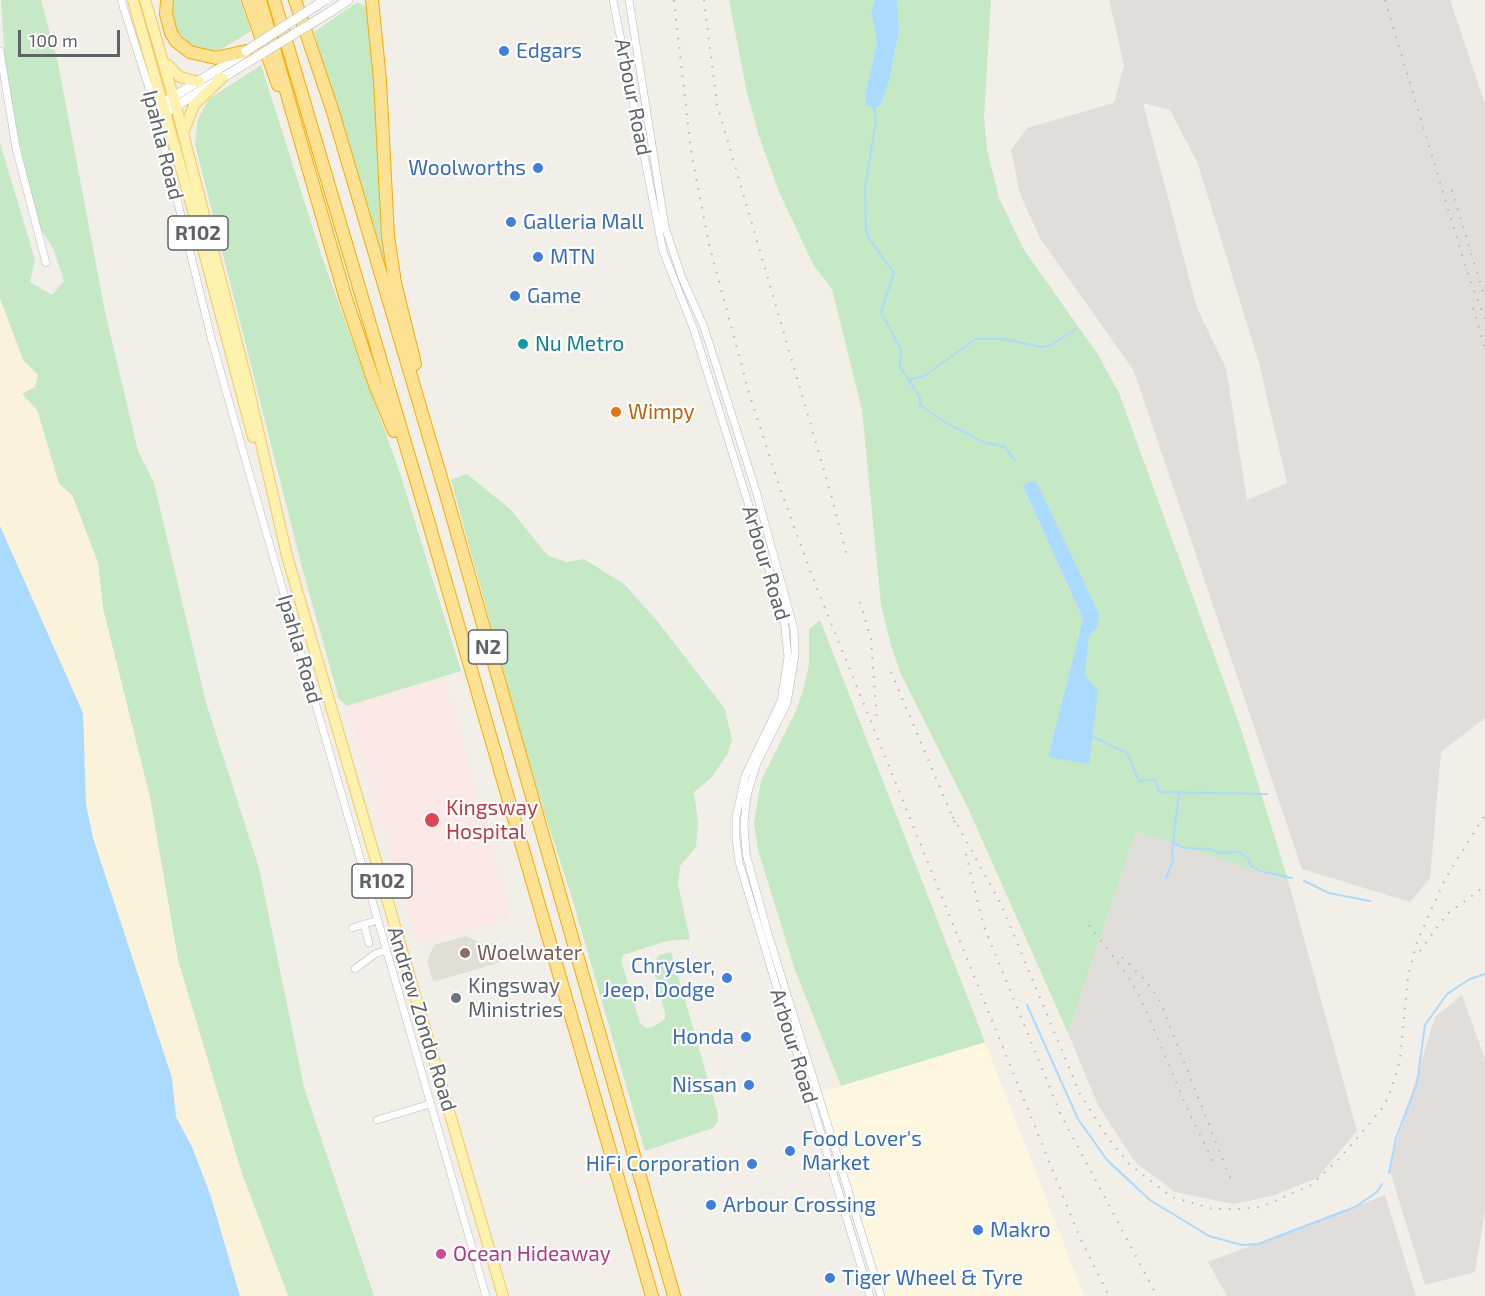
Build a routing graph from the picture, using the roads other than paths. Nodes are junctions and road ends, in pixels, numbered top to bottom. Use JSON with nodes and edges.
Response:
{"nodes":[{"id":1,"x":121,"y":0,"type":"edge"},
{"id":2,"x":133,"y":0,"type":"edge"},
{"id":3,"x":145,"y":0,"type":"edge"},
{"id":4,"x":167,"y":0,"type":"edge"},
{"id":5,"x":248,"y":0,"type":"edge"},
{"id":6,"x":260,"y":0,"type":"edge"},
{"id":7,"x":273,"y":0,"type":"edge"},
{"id":8,"x":295,"y":0,"type":"edge"},
{"id":9,"x":325,"y":0,"type":"edge"},
{"id":10,"x":348,"y":0,"type":"edge"},
{"id":11,"x":613,"y":0,"type":"edge"},
{"id":12,"x":629,"y":0,"type":"edge"},
{"id":13,"x":375,"y":4,"type":"edge"},
{"id":14,"x":0,"y":51,"type":"edge"},
{"id":15,"x":240,"y":54,"type":"junction"},
{"id":16,"x":164,"y":60,"type":"junction"},
{"id":17,"x":222,"y":78,"type":"junction"},
{"id":18,"x":199,"y":82,"type":"junction"},
{"id":19,"x":175,"y":101,"type":"junction"},
{"id":20,"x":165,"y":108,"type":"junction"},
{"id":21,"x":183,"y":133,"type":"junction"},
{"id":22,"x":655,"y":194,"type":"junction"},
{"id":23,"x":323,"y":216,"type":"junction"},
{"id":24,"x":46,"y":263,"type":"dead end"},
{"id":25,"x":237,"y":384,"type":"junction"},
{"id":26,"x":417,"y":485,"type":"junction"},
{"id":27,"x":447,"y":498,"type":"junction"},
{"id":28,"x":378,"y":920,"type":"junction"},
{"id":29,"x":364,"y":924,"type":"junction"},
{"id":30,"x":352,"y":928,"type":"dead end"},
{"id":31,"x":369,"y":943,"type":"dead end"},
{"id":32,"x":387,"y":950,"type":"junction"},
{"id":33,"x":355,"y":969,"type":"dead end"},
{"id":34,"x":430,"y":1104,"type":"junction"},
{"id":35,"x":377,"y":1120,"type":"dead end"},
{"id":36,"x":486,"y":1296,"type":"edge"},
{"id":37,"x":503,"y":1296,"type":"edge"},
{"id":38,"x":652,"y":1296,"type":"edge"},
{"id":39,"x":674,"y":1296,"type":"edge"},
{"id":40,"x":870,"y":1296,"type":"edge"},
{"id":41,"x":881,"y":1296,"type":"edge"}],
"edges":[{"from":1,"to":25,"type":"street","name":"Ipahla Road"},
{"from":2,"to":20,"type":"main road","name":"Andrew Zondo Road","number":"R102"},
{"from":3,"to":16,"type":"main road","name":"Andrew Zondo Road","number":"R102"},
{"from":4,"to":15,"type":"highway"},
{"from":5,"to":23,"type":"highway"},
{"from":6,"to":23,"type":"highway"},
{"from":7,"to":26,"type":"highway","number":"N2"},
{"from":8,"to":27,"type":"highway","number":"N2"},
{"from":9,"to":15,"type":"main road","bridge":true},
{"from":10,"to":17,"type":"main road","bridge":true},
{"from":11,"to":22,"type":"street","name":"Arbour Road"},
{"from":12,"to":22,"type":"street","name":"Arbour Road"},
{"from":13,"to":27,"type":"highway"},
{"from":14,"to":24,"type":"street"},
{"from":15,"to":18,"type":"main road"},
{"from":16,"to":18,"type":"main road"},
{"from":16,"to":19,"type":"main road","name":"Andrew Zondo Road","number":"R102"},
{"from":17,"to":19,"type":"main road"},
{"from":17,"to":21,"type":"main road"},
{"from":18,"to":19,"type":"main road"},
{"from":19,"to":20,"type":"main road"},
{"from":19,"to":21,"type":"main road","name":"Andrew Zondo Road","number":"R102"},
{"from":20,"to":25,"type":"main road","name":"Andrew Zondo Road","number":"R102"},
{"from":21,"to":25,"type":"main road","name":"Andrew Zondo Road","number":"R102"},
{"from":22,"to":40,"type":"street","name":"Arbour Road"},
{"from":22,"to":41,"type":"street","name":"Arbour Road"},
{"from":23,"to":26,"type":"highway"},
{"from":25,"to":28,"type":"street","name":"Ipahla Road"},
{"from":25,"to":37,"type":"main road","name":"Andrew Zondo Road","number":"R102"},
{"from":26,"to":38,"type":"highway","number":"N2"},
{"from":27,"to":39,"type":"highway","number":"N2"},
{"from":28,"to":29,"type":"street"},
{"from":28,"to":32,"type":"street","name":"Ipahla Road"},
{"from":29,"to":30,"type":"street"},
{"from":29,"to":31,"type":"street"},
{"from":32,"to":33,"type":"street"},
{"from":32,"to":34,"type":"street","name":"Ipahla Road"},
{"from":34,"to":35,"type":"street"},
{"from":34,"to":36,"type":"street","name":"Ipahla Road"}]}
